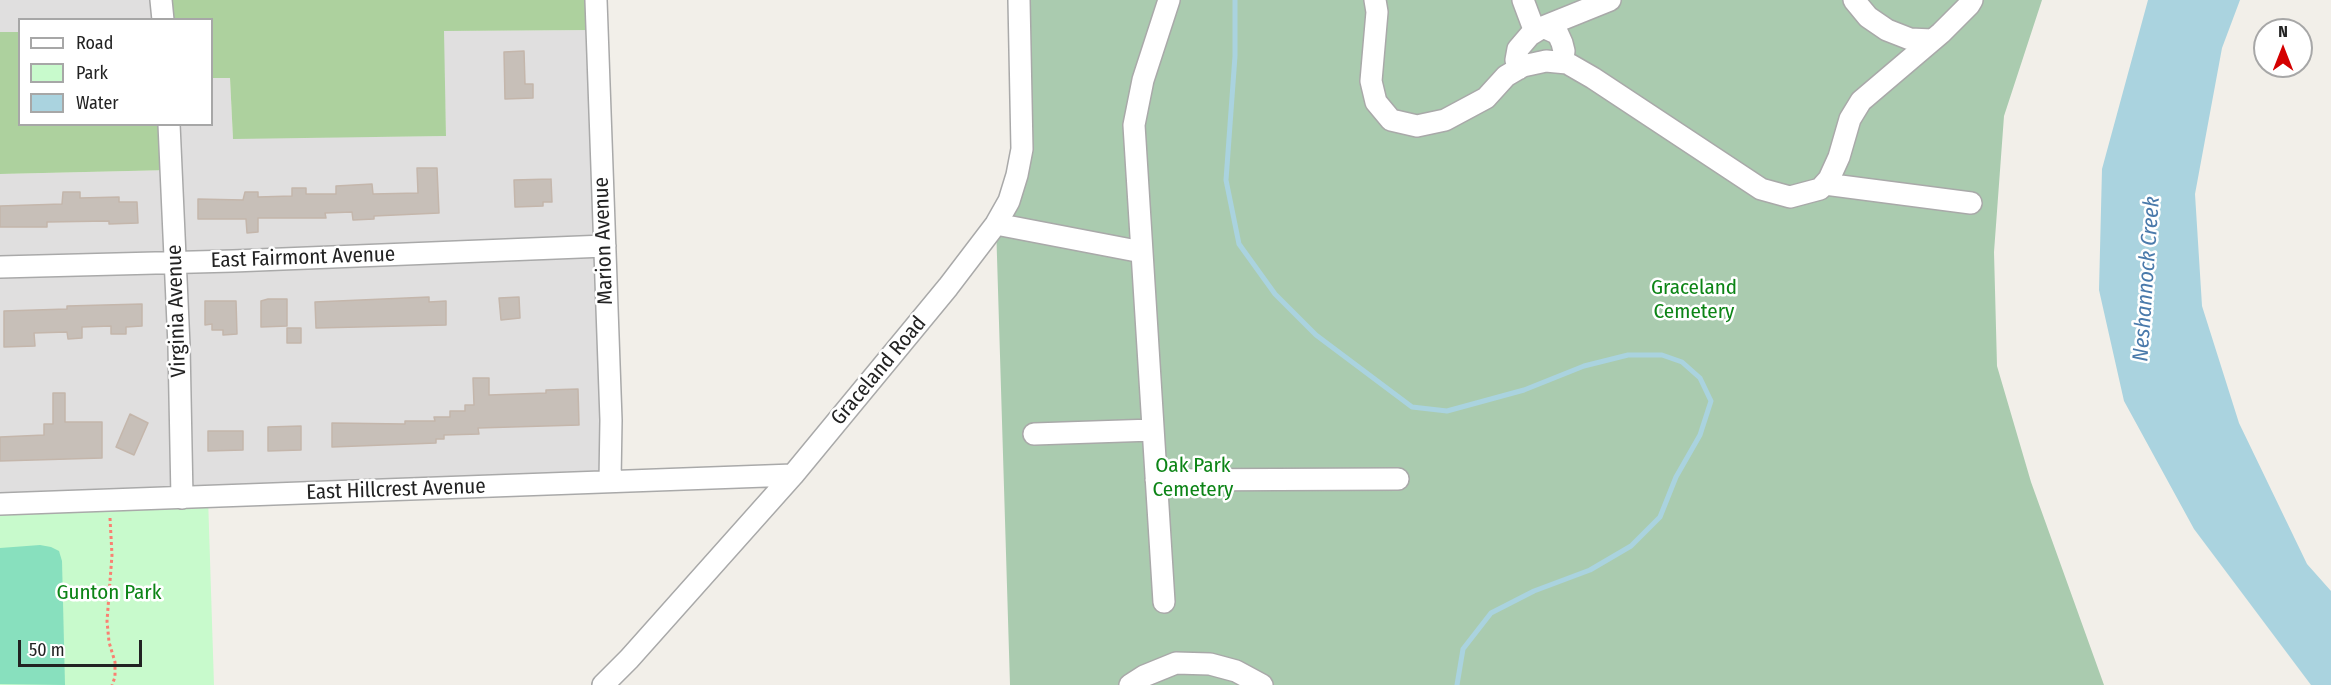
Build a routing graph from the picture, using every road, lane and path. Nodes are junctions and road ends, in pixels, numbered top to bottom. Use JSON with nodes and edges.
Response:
{"nodes":[{"id":1,"x":161,"y":0,"type":"edge"},
{"id":2,"x":596,"y":0,"type":"edge"},
{"id":3,"x":1019,"y":0,"type":"edge"},
{"id":4,"x":1169,"y":0,"type":"edge"},
{"id":5,"x":1375,"y":0,"type":"edge"},
{"id":6,"x":1523,"y":0,"type":"edge"},
{"id":7,"x":1610,"y":0,"type":"edge"},
{"id":8,"x":1854,"y":0,"type":"edge"},
{"id":9,"x":1972,"y":0,"type":"edge"},
{"id":10,"x":163,"y":18,"type":"edge"},
{"id":11,"x":1539,"y":30,"type":"junction"},
{"id":12,"x":1932,"y":40,"type":"junction"},
{"id":13,"x":1558,"y":62,"type":"junction"},
{"id":14,"x":1518,"y":69,"type":"junction"},
{"id":15,"x":169,"y":126,"type":"edge"},
{"id":16,"x":1825,"y":184,"type":"junction"},
{"id":17,"x":1971,"y":203,"type":"dead end"},
{"id":18,"x":996,"y":224,"type":"junction"},
{"id":19,"x":605,"y":246,"type":"junction"},
{"id":20,"x":1142,"y":252,"type":"junction"},
{"id":21,"x":175,"y":262,"type":"junction"},
{"id":22,"x":0,"y":267,"type":"edge"},
{"id":23,"x":1153,"y":430,"type":"junction"},
{"id":24,"x":1034,"y":434,"type":"dead end"},
{"id":25,"x":793,"y":475,"type":"junction"},
{"id":26,"x":1398,"y":479,"type":"dead end"},
{"id":27,"x":1156,"y":480,"type":"junction"},
{"id":28,"x":610,"y":482,"type":"junction"},
{"id":29,"x":182,"y":498,"type":"junction"},
{"id":30,"x":108,"y":500,"type":"junction"},
{"id":31,"x":0,"y":504,"type":"edge"},
{"id":32,"x":1164,"y":602,"type":"dead end"},
{"id":33,"x":112,"y":685,"type":"edge"},
{"id":34,"x":603,"y":685,"type":"edge"},
{"id":35,"x":1130,"y":685,"type":"edge"},
{"id":36,"x":1262,"y":685,"type":"edge"}],
"edges":[{"from":1,"to":10,"type":"street"},
{"from":2,"to":19,"type":"street","name":"Marion Avenue"},
{"from":3,"to":18,"type":"street","name":"Graceland Road"},
{"from":4,"to":20,"type":"street"},
{"from":5,"to":14,"type":"street"},
{"from":6,"to":11,"type":"street"},
{"from":7,"to":11,"type":"street"},
{"from":8,"to":12,"type":"street"},
{"from":9,"to":12,"type":"street"},
{"from":11,"to":13,"type":"street"},
{"from":11,"to":14,"type":"street"},
{"from":12,"to":16,"type":"street"},
{"from":13,"to":14,"type":"street"},
{"from":13,"to":16,"type":"street"},
{"from":15,"to":21,"type":"street","name":"Virginia Avenue"},
{"from":16,"to":17,"type":"street"},
{"from":18,"to":20,"type":"street"},
{"from":18,"to":25,"type":"street","name":"Graceland Road"},
{"from":19,"to":21,"type":"street","name":"East Fairmont Avenue"},
{"from":19,"to":28,"type":"street","name":"Marion Avenue"},
{"from":20,"to":23,"type":"street"},
{"from":21,"to":22,"type":"street","name":"East Fairmont Avenue"},
{"from":21,"to":29,"type":"street","name":"Virginia Avenue"},
{"from":23,"to":24,"type":"street"},
{"from":23,"to":27,"type":"street"},
{"from":25,"to":28,"type":"street","name":"East Hillcrest Avenue"},
{"from":25,"to":34,"type":"street","name":"Graceland Road"},
{"from":26,"to":27,"type":"street"},
{"from":27,"to":32,"type":"street"},
{"from":28,"to":29,"type":"street","name":"East Hillcrest Avenue"},
{"from":29,"to":30,"type":"street","name":"East Hillcrest Avenue"},
{"from":30,"to":31,"type":"street","name":"East Hillcrest Avenue"},
{"from":30,"to":33,"type":"path"},
{"from":35,"to":36,"type":"street"}]}
